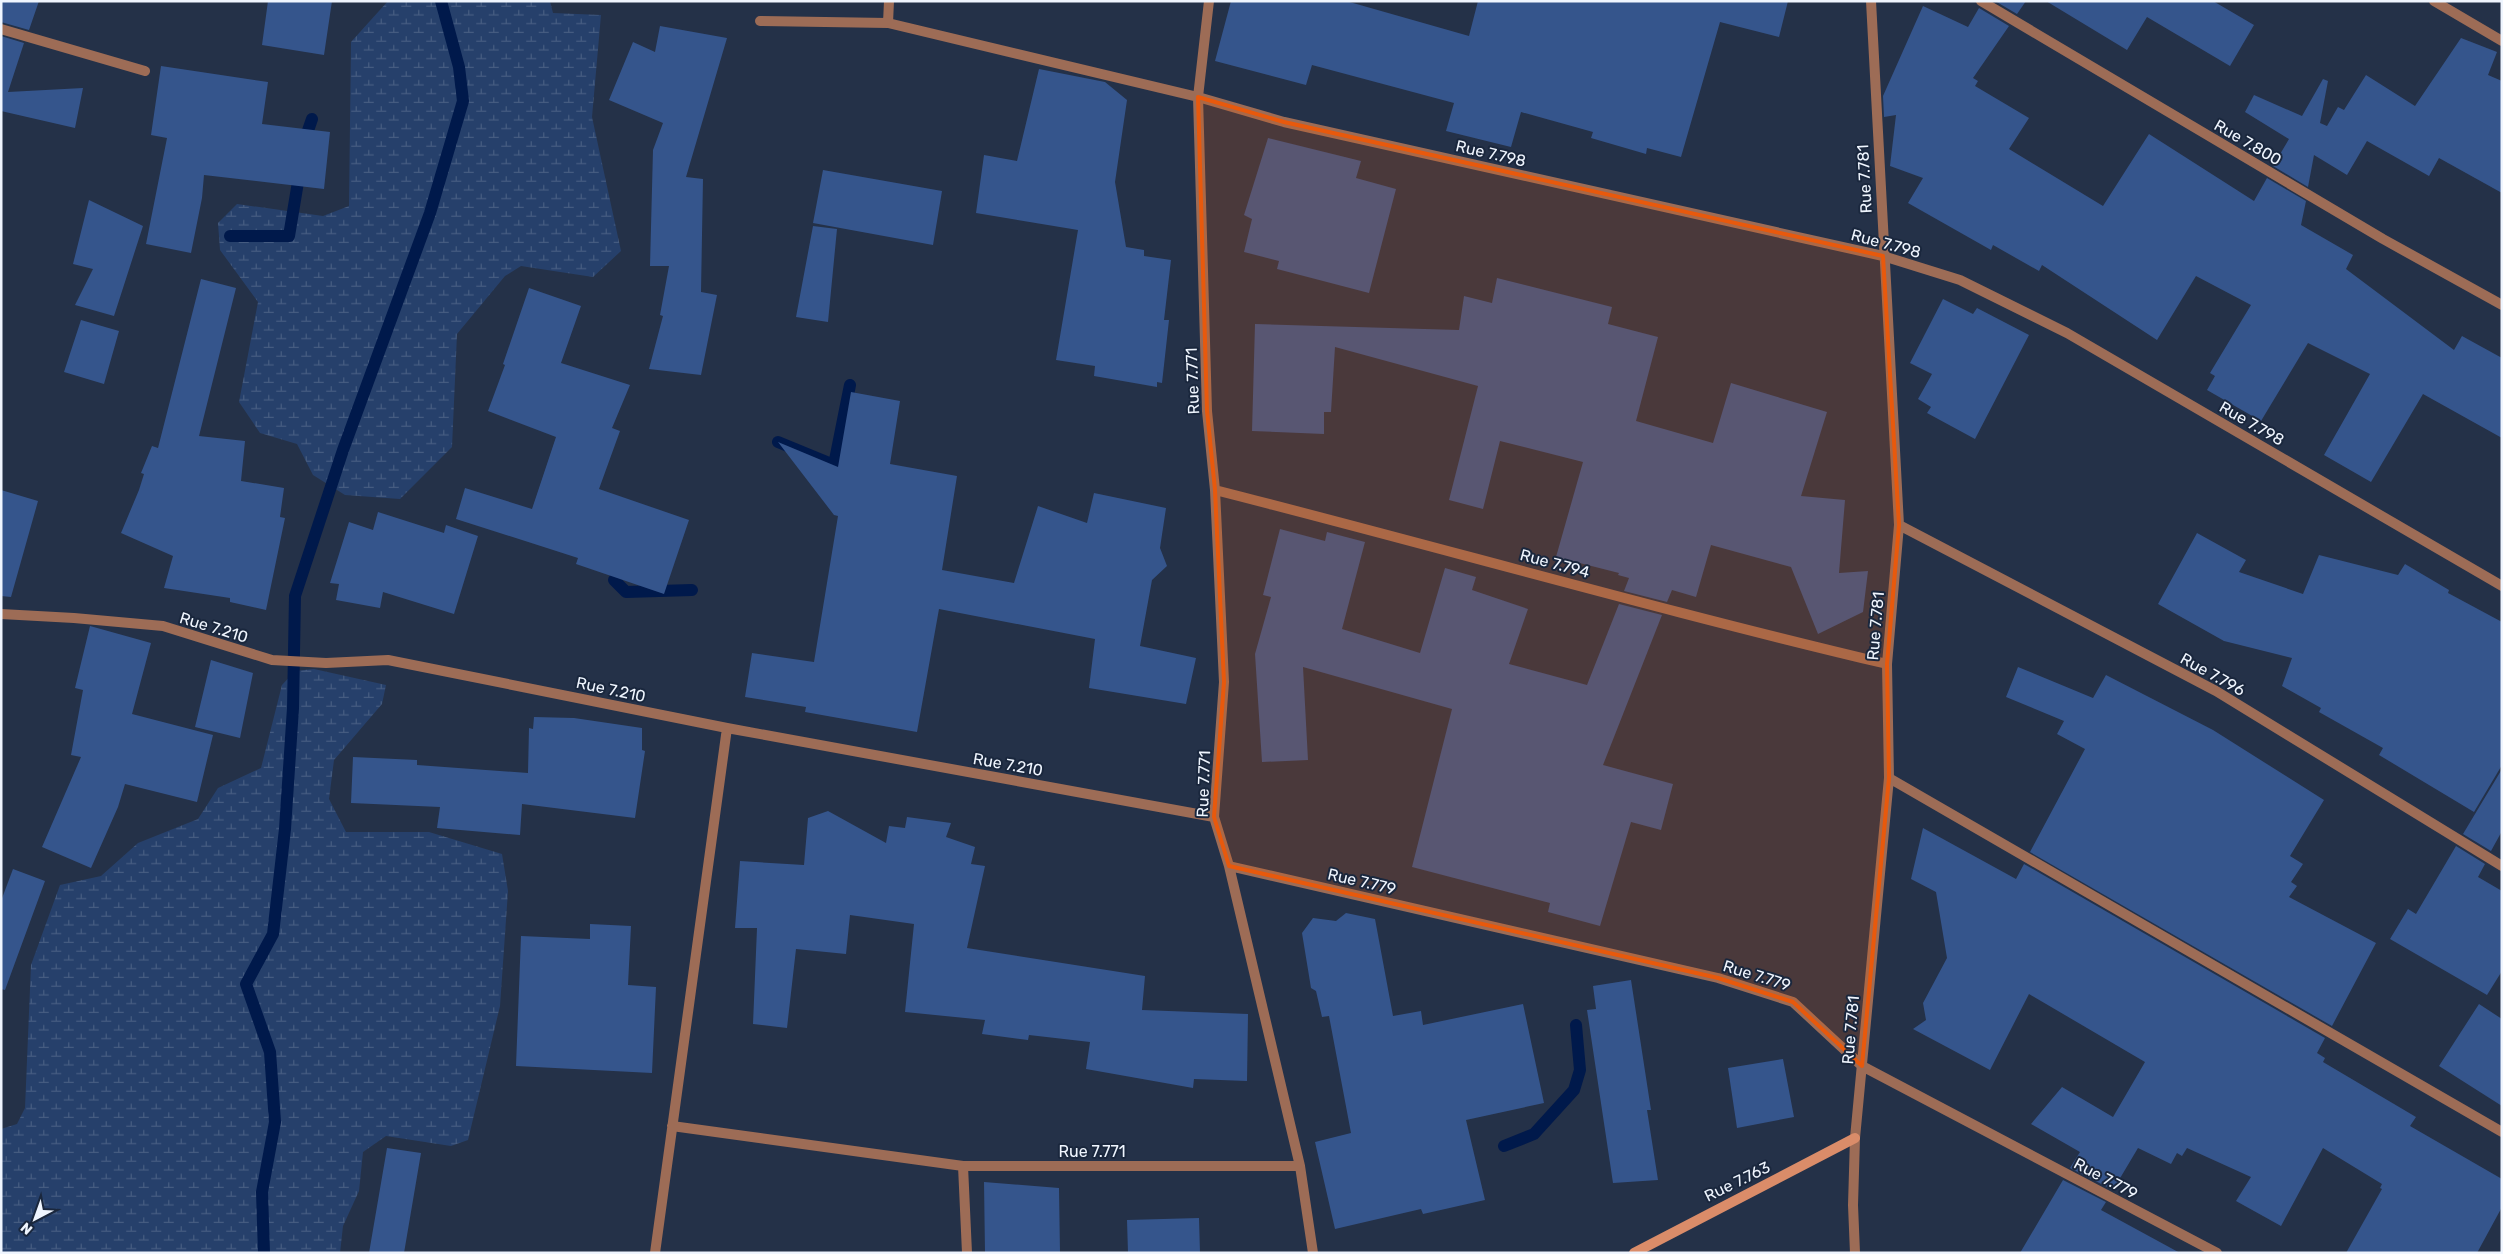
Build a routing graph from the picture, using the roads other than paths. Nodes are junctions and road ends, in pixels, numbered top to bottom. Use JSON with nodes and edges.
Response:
{"nodes":[{"id":1,"x":889,"y":1,"type":"edge"},
{"id":2,"x":1209,"y":1,"type":"edge"},
{"id":3,"x":1871,"y":1,"type":"edge"},
{"id":4,"x":1981,"y":1,"type":"edge"},
{"id":5,"x":2434,"y":1,"type":"edge"},
{"id":6,"x":760,"y":22,"type":"dead end"},
{"id":7,"x":888,"y":23,"type":"junction"},
{"id":8,"x":1,"y":29,"type":"edge"},
{"id":9,"x":2502,"y":41,"type":"edge"},
{"id":10,"x":145,"y":71,"type":"dead end"},
{"id":11,"x":1198,"y":97,"type":"junction"},
{"id":12,"x":1883,"y":256,"type":"junction"},
{"id":13,"x":2502,"y":306,"type":"edge"},
{"id":14,"x":1215,"y":490,"type":"junction"},
{"id":15,"x":1899,"y":525,"type":"junction"},
{"id":16,"x":2502,"y":586,"type":"edge"},
{"id":17,"x":1,"y":614,"type":"edge"},
{"id":18,"x":1886,"y":664,"type":"junction"},
{"id":19,"x":727,"y":728,"type":"junction"},
{"id":20,"x":1889,"y":778,"type":"junction"},
{"id":21,"x":1214,"y":817,"type":"junction"},
{"id":22,"x":1229,"y":866,"type":"junction"},
{"id":23,"x":2502,"y":866,"type":"edge"},
{"id":24,"x":1862,"y":1066,"type":"junction"},
{"id":25,"x":672,"y":1126,"type":"junction"},
{"id":26,"x":2502,"y":1132,"type":"edge"},
{"id":27,"x":1855,"y":1138,"type":"junction"},
{"id":28,"x":963,"y":1166,"type":"junction"},
{"id":29,"x":1300,"y":1166,"type":"junction"},
{"id":30,"x":655,"y":1253,"type":"edge"},
{"id":31,"x":967,"y":1253,"type":"edge"},
{"id":32,"x":1313,"y":1253,"type":"edge"},
{"id":33,"x":1634,"y":1253,"type":"edge"},
{"id":34,"x":1855,"y":1253,"type":"edge"},
{"id":35,"x":2217,"y":1253,"type":"edge"}],
"edges":[{"from":1,"to":7,"type":"street"},
{"from":2,"to":11,"type":"street","name":"Rue 7.771"},
{"from":3,"to":12,"type":"street","name":"Rue 7.781"},
{"from":4,"to":13,"type":"street","name":"Rue 7.800"},
{"from":5,"to":9,"type":"street"},
{"from":6,"to":7,"type":"street","name":"Rue 7.798"},
{"from":7,"to":11,"type":"street","name":"Rue 7.798"},
{"from":8,"to":10,"type":"street"},
{"from":11,"to":12,"type":"street","name":"Rue 7.798"},
{"from":11,"to":14,"type":"street","name":"Rue 7.771"},
{"from":12,"to":15,"type":"street","name":"Rue 7.781"},
{"from":12,"to":16,"type":"street","name":"Rue 7.798"},
{"from":14,"to":18,"type":"street","name":"Rue 7.794"},
{"from":14,"to":21,"type":"street","name":"Rue 7.771"},
{"from":15,"to":18,"type":"street","name":"Rue 7.781"},
{"from":15,"to":23,"type":"street","name":"Rue 7.796"},
{"from":17,"to":19,"type":"street","name":"Rue 7.210"},
{"from":18,"to":20,"type":"street","name":"Rue 7.781"},
{"from":19,"to":21,"type":"street","name":"Rue 7.210"},
{"from":19,"to":25,"type":"street"},
{"from":20,"to":24,"type":"street","name":"Rue 7.781"},
{"from":20,"to":26,"type":"street"},
{"from":21,"to":22,"type":"street","name":"Rue 7.771"},
{"from":22,"to":24,"type":"street","name":"Rue 7.779"},
{"from":22,"to":29,"type":"street","name":"Rue 7.771"},
{"from":24,"to":27,"type":"street","name":"Rue 7.781"},
{"from":24,"to":35,"type":"street","name":"Rue 7.779"},
{"from":25,"to":28,"type":"street","name":"Rue 7.771"},
{"from":25,"to":30,"type":"street"},
{"from":27,"to":33,"type":"street","name":"Rue 7.763"},
{"from":27,"to":34,"type":"street","name":"Rue 7.781"},
{"from":28,"to":29,"type":"street","name":"Rue 7.771"},
{"from":28,"to":31,"type":"street"},
{"from":29,"to":32,"type":"street"}]}
